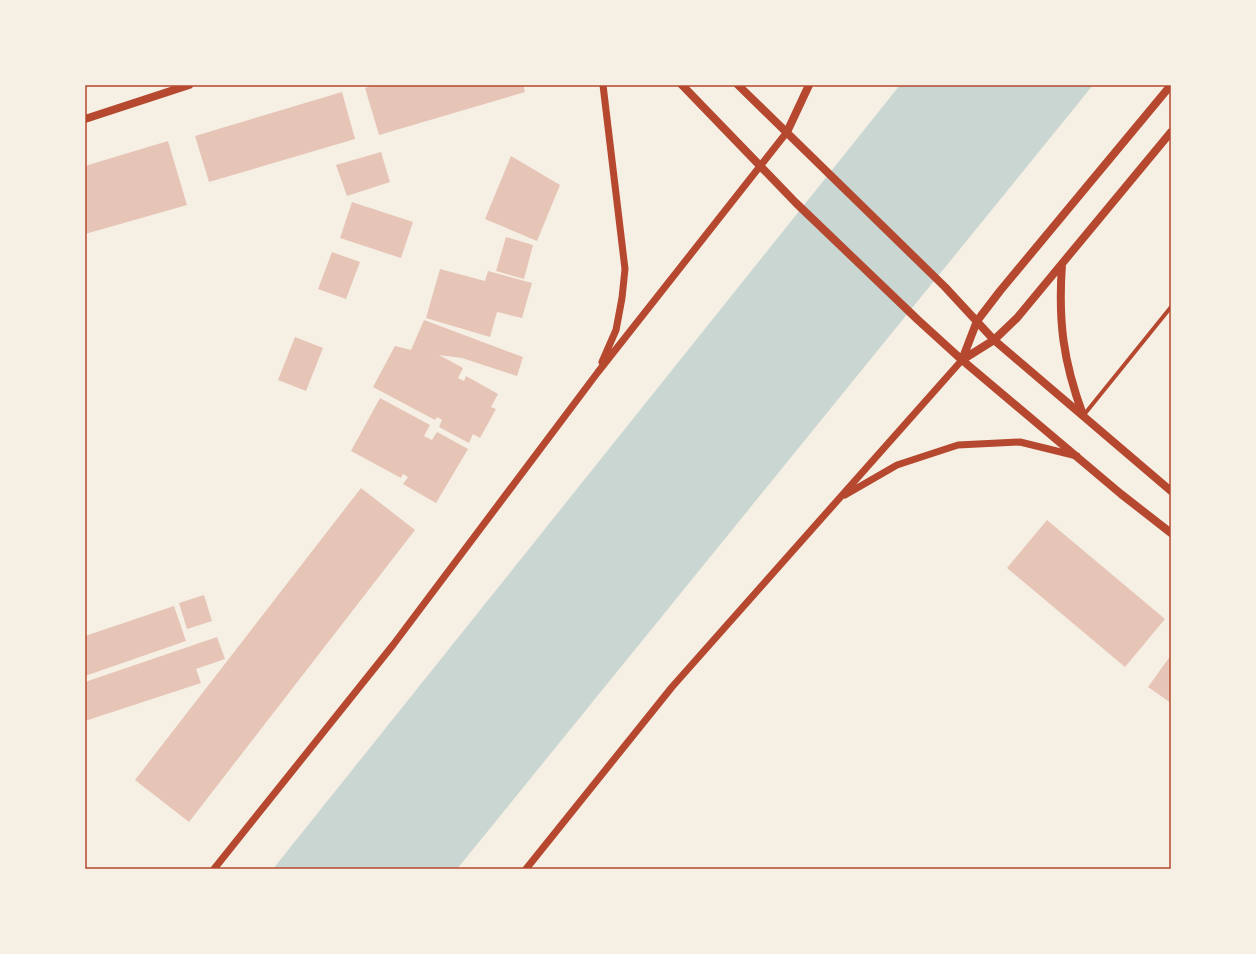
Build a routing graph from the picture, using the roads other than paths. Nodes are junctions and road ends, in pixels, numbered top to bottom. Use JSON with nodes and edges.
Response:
{"nodes":[{"id":1,"x":189,"y":85,"type":"edge"},
{"id":2,"x":603,"y":85,"type":"edge"},
{"id":3,"x":682,"y":85,"type":"edge"},
{"id":4,"x":738,"y":85,"type":"edge"},
{"id":5,"x":809,"y":85,"type":"edge"},
{"id":6,"x":1171,"y":85,"type":"edge"},
{"id":7,"x":85,"y":119,"type":"edge"},
{"id":8,"x":787,"y":132,"type":"junction"},
{"id":9,"x":1171,"y":132,"type":"edge"},
{"id":10,"x":761,"y":166,"type":"junction"},
{"id":11,"x":1062,"y":264,"type":"junction"},
{"id":12,"x":1171,"y":307,"type":"edge"},
{"id":13,"x":977,"y":321,"type":"junction"},
{"id":14,"x":994,"y":340,"type":"junction"},
{"id":15,"x":962,"y":360,"type":"junction"},
{"id":16,"x":598,"y":372,"type":"junction"},
{"id":17,"x":1083,"y":416,"type":"junction"},
{"id":18,"x":1077,"y":456,"type":"junction"},
{"id":19,"x":1171,"y":491,"type":"edge"},
{"id":20,"x":839,"y":498,"type":"junction"},
{"id":21,"x":1171,"y":533,"type":"edge"},
{"id":22,"x":214,"y":869,"type":"edge"},
{"id":23,"x":526,"y":869,"type":"edge"}],
"edges":[{"from":1,"to":7,"type":"main road"},
{"from":2,"to":16,"type":"street"},
{"from":3,"to":10,"type":"main road"},
{"from":4,"to":8,"type":"main road"},
{"from":5,"to":8,"type":"main road"},
{"from":6,"to":13,"type":"main road"},
{"from":8,"to":10,"type":"street"},
{"from":8,"to":13,"type":"main road"},
{"from":9,"to":11,"type":"main road"},
{"from":10,"to":15,"type":"main road"},
{"from":10,"to":16,"type":"street"},
{"from":11,"to":14,"type":"main road"},
{"from":11,"to":17,"type":"main road"},
{"from":12,"to":17,"type":"street"},
{"from":13,"to":14,"type":"main road"},
{"from":13,"to":15,"type":"main road"},
{"from":14,"to":15,"type":"main road"},
{"from":14,"to":17,"type":"main road"},
{"from":15,"to":18,"type":"main road"},
{"from":15,"to":20,"type":"street"},
{"from":16,"to":22,"type":"street"},
{"from":17,"to":19,"type":"main road"},
{"from":18,"to":20,"type":"street"},
{"from":18,"to":21,"type":"main road"},
{"from":20,"to":23,"type":"street"}]}
